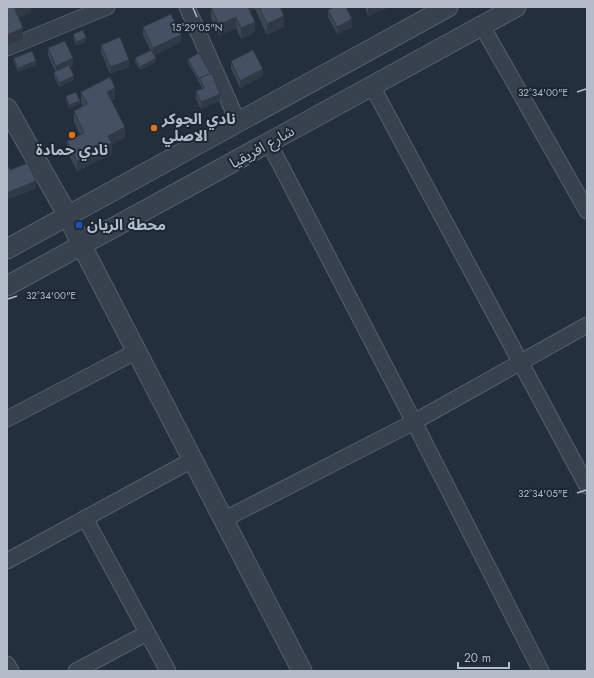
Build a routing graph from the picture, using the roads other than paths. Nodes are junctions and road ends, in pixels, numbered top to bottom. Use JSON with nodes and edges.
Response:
{"nodes":[{"id":1,"x":107,"y":7,"type":"edge"},
{"id":2,"x":187,"y":7,"type":"edge"},
{"id":3,"x":448,"y":7,"type":"edge"},
{"id":4,"x":516,"y":7,"type":"edge"},
{"id":5,"x":482,"y":26,"type":"junction"},
{"id":6,"x":7,"y":48,"type":"edge"},
{"id":7,"x":372,"y":86,"type":"junction"},
{"id":8,"x":7,"y":108,"type":"edge"},
{"id":9,"x":238,"y":122,"type":"junction"},
{"id":10,"x":269,"y":143,"type":"junction"},
{"id":11,"x":587,"y":211,"type":"edge"},
{"id":12,"x":68,"y":216,"type":"junction"},
{"id":13,"x":82,"y":246,"type":"junction"},
{"id":14,"x":7,"y":249,"type":"edge"},
{"id":15,"x":7,"y":286,"type":"edge"},
{"id":16,"x":587,"y":325,"type":"edge"},
{"id":17,"x":137,"y":350,"type":"junction"},
{"id":18,"x":521,"y":361,"type":"junction"},
{"id":19,"x":7,"y":419,"type":"edge"},
{"id":20,"x":414,"y":422,"type":"junction"},
{"id":21,"x":192,"y":460,"type":"junction"},
{"id":22,"x":587,"y":486,"type":"edge"},
{"id":23,"x":86,"y":518,"type":"junction"},
{"id":24,"x":223,"y":520,"type":"junction"},
{"id":25,"x":7,"y":561,"type":"edge"},
{"id":26,"x":147,"y":633,"type":"junction"},
{"id":27,"x":7,"y":664,"type":"edge"},
{"id":28,"x":11,"y":671,"type":"edge"},
{"id":29,"x":76,"y":671,"type":"edge"},
{"id":30,"x":168,"y":671,"type":"edge"},
{"id":31,"x":302,"y":671,"type":"edge"},
{"id":32,"x":541,"y":671,"type":"edge"}],
"edges":[{"from":1,"to":6,"type":"street"},
{"from":2,"to":9,"type":"street"},
{"from":3,"to":9,"type":"street"},
{"from":4,"to":5,"type":"street","name":"شارع افريقيا"},
{"from":5,"to":7,"type":"street","name":"شارع افريقيا"},
{"from":5,"to":11,"type":"street"},
{"from":7,"to":10,"type":"street","name":"شارع افريقيا"},
{"from":7,"to":18,"type":"street"},
{"from":8,"to":12,"type":"street"},
{"from":9,"to":12,"type":"street"},
{"from":10,"to":13,"type":"street","name":"شارع افريقيا"},
{"from":10,"to":20,"type":"street"},
{"from":12,"to":13,"type":"street"},
{"from":12,"to":14,"type":"street"},
{"from":13,"to":15,"type":"street","name":"شارع افريقيا"},
{"from":13,"to":17,"type":"street"},
{"from":16,"to":18,"type":"street"},
{"from":17,"to":19,"type":"street"},
{"from":17,"to":21,"type":"street"},
{"from":18,"to":20,"type":"street"},
{"from":18,"to":22,"type":"street"},
{"from":20,"to":24,"type":"street"},
{"from":20,"to":32,"type":"street"},
{"from":21,"to":23,"type":"street"},
{"from":21,"to":24,"type":"street"},
{"from":23,"to":25,"type":"street"},
{"from":23,"to":26,"type":"street"},
{"from":24,"to":31,"type":"street"},
{"from":26,"to":29,"type":"street"},
{"from":26,"to":30,"type":"street"},
{"from":27,"to":28,"type":"street"}]}
